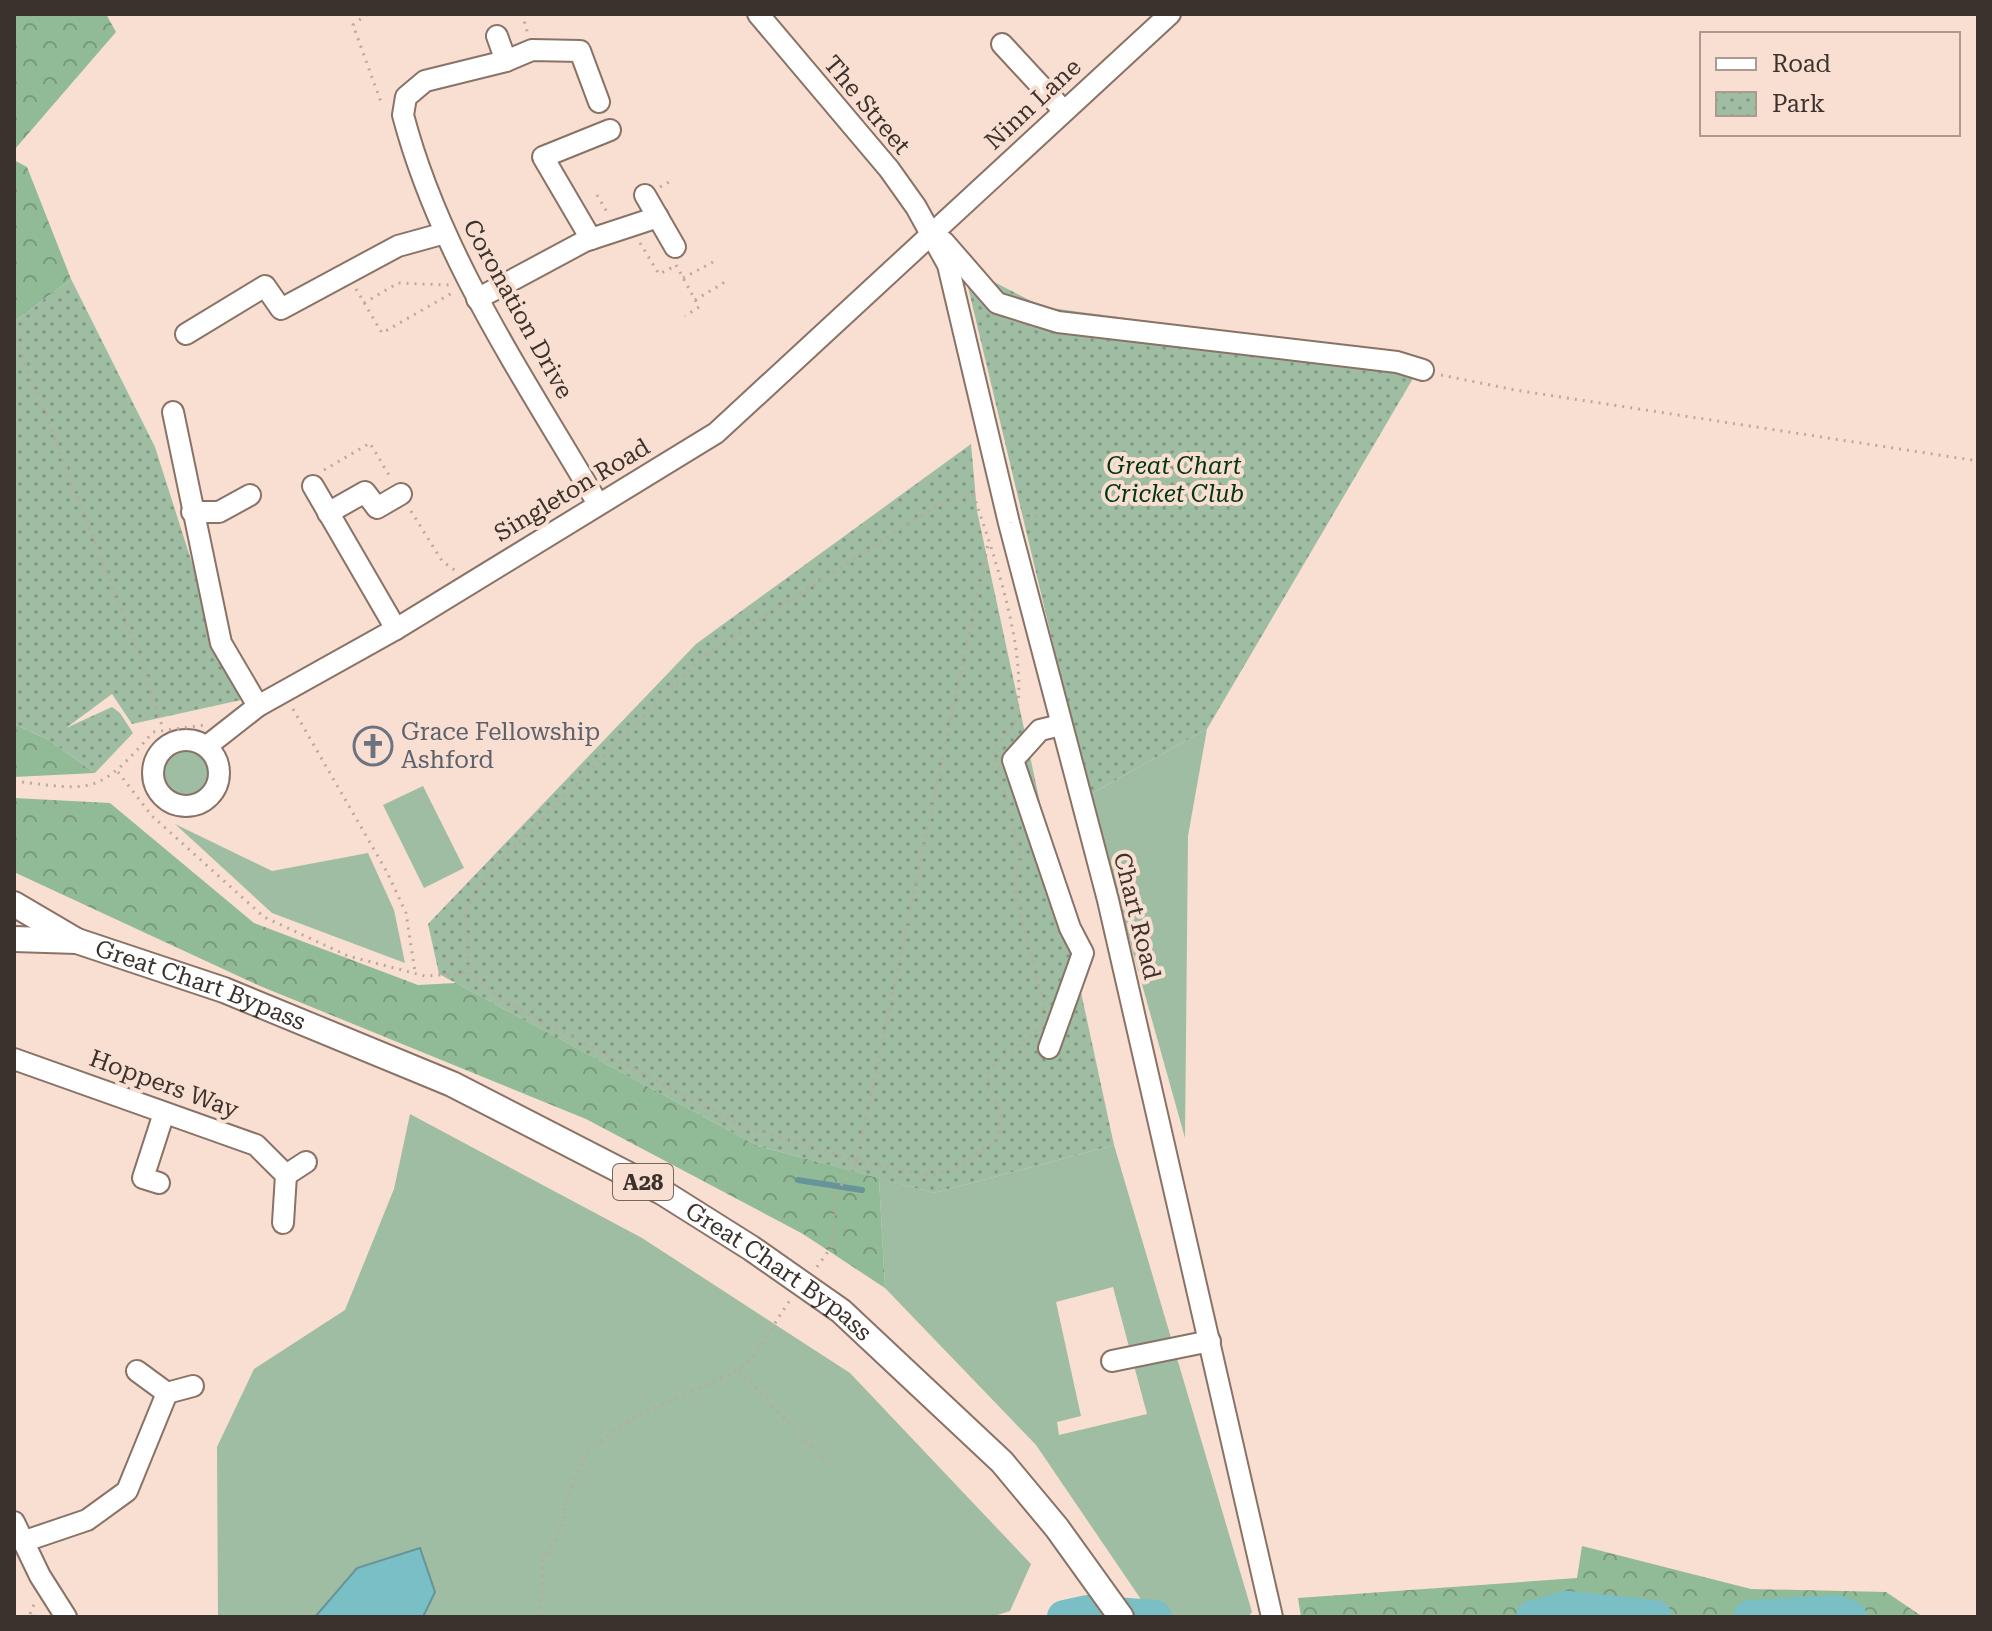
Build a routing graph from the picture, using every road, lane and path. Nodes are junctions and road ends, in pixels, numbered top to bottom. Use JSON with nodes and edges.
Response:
{"nodes":[{"id":1,"x":367,"y":14,"type":"edge"},
{"id":2,"x":758,"y":14,"type":"edge"},
{"id":3,"x":1170,"y":14,"type":"edge"},
{"id":4,"x":497,"y":36,"type":"dead end"},
{"id":5,"x":1002,"y":44,"type":"dead end"},
{"id":6,"x":506,"y":61,"type":"junction"},
{"id":7,"x":411,"y":89,"type":"junction"},
{"id":8,"x":599,"y":102,"type":"dead end"},
{"id":9,"x":1064,"y":111,"type":"junction"},
{"id":10,"x":610,"y":130,"type":"dead end"},
{"id":11,"x":645,"y":195,"type":"dead end"},
{"id":12,"x":658,"y":217,"type":"junction"},
{"id":13,"x":629,"y":225,"type":"junction"},
{"id":14,"x":445,"y":233,"type":"junction"},
{"id":15,"x":931,"y":233,"type":"junction"},
{"id":16,"x":591,"y":239,"type":"junction"},
{"id":17,"x":675,"y":247,"type":"dead end"},
{"id":18,"x":713,"y":262,"type":"dead end"},
{"id":19,"x":346,"y":271,"type":"junction"},
{"id":20,"x":292,"y":278,"type":"dead end"},
{"id":21,"x":683,"y":278,"type":"junction"},
{"id":22,"x":725,"y":282,"type":"dead end"},
{"id":23,"x":467,"y":292,"type":"junction"},
{"id":24,"x":303,"y":297,"type":"junction"},
{"id":25,"x":695,"y":300,"type":"junction"},
{"id":26,"x":364,"y":303,"type":"junction"},
{"id":27,"x":685,"y":316,"type":"dead end"},
{"id":28,"x":14,"y":333,"type":"edge"},
{"id":29,"x":186,"y":334,"type":"dead end"},
{"id":30,"x":1423,"y":370,"type":"joint"},
{"id":31,"x":173,"y":412,"type":"dead end"},
{"id":32,"x":1978,"y":461,"type":"edge"},
{"id":33,"x":313,"y":486,"type":"dead end"},
{"id":34,"x":401,"y":494,"type":"dead end"},
{"id":35,"x":250,"y":495,"type":"dead end"},
{"id":36,"x":598,"y":504,"type":"junction"},
{"id":37,"x":192,"y":512,"type":"junction"},
{"id":38,"x":328,"y":513,"type":"junction"},
{"id":39,"x":1009,"y":523,"type":"junction"},
{"id":40,"x":989,"y":539,"type":"junction"},
{"id":41,"x":396,"y":629,"type":"junction"},
{"id":42,"x":283,"y":692,"type":"junction"},
{"id":43,"x":258,"y":706,"type":"junction"},
{"id":44,"x":239,"y":718,"type":"junction"},
{"id":45,"x":1061,"y":725,"type":"junction"},
{"id":46,"x":163,"y":729,"type":"junction"},
{"id":47,"x":207,"y":746,"type":"dead end"},
{"id":48,"x":118,"y":772,"type":"junction"},
{"id":49,"x":14,"y":781,"type":"edge"},
{"id":50,"x":14,"y":904,"type":"edge"},
{"id":51,"x":14,"y":939,"type":"edge"},
{"id":52,"x":77,"y":941,"type":"junction"},
{"id":53,"x":415,"y":973,"type":"junction"},
{"id":54,"x":470,"y":973,"type":"junction"},
{"id":55,"x":1049,"y":1048,"type":"dead end"},
{"id":56,"x":14,"y":1059,"type":"edge"},
{"id":57,"x":164,"y":1113,"type":"junction"},
{"id":58,"x":857,"y":1161,"type":"junction"},
{"id":59,"x":306,"y":1162,"type":"dead end"},
{"id":60,"x":286,"y":1175,"type":"junction"},
{"id":61,"x":159,"y":1183,"type":"dead end"},
{"id":62,"x":283,"y":1223,"type":"dead end"},
{"id":63,"x":817,"y":1267,"type":"dead end"},
{"id":64,"x":791,"y":1299,"type":"dead end"},
{"id":65,"x":1210,"y":1341,"type":"junction"},
{"id":66,"x":1112,"y":1361,"type":"dead end"},
{"id":67,"x":739,"y":1370,"type":"junction"},
{"id":68,"x":137,"y":1371,"type":"dead end"},
{"id":69,"x":193,"y":1386,"type":"dead end"},
{"id":70,"x":167,"y":1393,"type":"junction"},
{"id":71,"x":828,"y":1465,"type":"dead end"},
{"id":72,"x":14,"y":1522,"type":"edge"},
{"id":73,"x":25,"y":1541,"type":"junction"},
{"id":74,"x":17,"y":1617,"type":"edge"},
{"id":75,"x":45,"y":1617,"type":"edge"},
{"id":76,"x":66,"y":1617,"type":"edge"},
{"id":77,"x":540,"y":1617,"type":"edge"},
{"id":78,"x":1121,"y":1617,"type":"edge"},
{"id":79,"x":1272,"y":1617,"type":"edge"}],
"edges":[{"from":1,"to":7,"type":"path"},
{"from":2,"to":15,"type":"street","name":"The Street"},
{"from":3,"to":9,"type":"street","name":"Ninn Lane"},
{"from":4,"to":6,"type":"street"},
{"from":5,"to":9,"type":"street"},
{"from":6,"to":7,"type":"street"},
{"from":6,"to":8,"type":"street"},
{"from":7,"to":14,"type":"street","name":"Coronation Drive"},
{"from":9,"to":15,"type":"street","name":"Ninn Lane"},
{"from":10,"to":16,"type":"street"},
{"from":11,"to":12,"type":"street"},
{"from":12,"to":13,"type":"street"},
{"from":12,"to":17,"type":"street"},
{"from":13,"to":16,"type":"street"},
{"from":13,"to":21,"type":"path"},
{"from":14,"to":19,"type":"street"},
{"from":14,"to":23,"type":"street","name":"Coronation Drive"},
{"from":15,"to":30,"type":"street"},
{"from":15,"to":36,"type":"street","name":"Singleton Road"},
{"from":15,"to":39,"type":"street","name":"Chart Road"},
{"from":16,"to":23,"type":"street"},
{"from":18,"to":21,"type":"path"},
{"from":19,"to":24,"type":"street"},
{"from":19,"to":26,"type":"path"},
{"from":20,"to":24,"type":"street"},
{"from":21,"to":25,"type":"path"},
{"from":22,"to":25,"type":"path"},
{"from":23,"to":26,"type":"path"},
{"from":23,"to":26,"type":"path"},
{"from":23,"to":36,"type":"street","name":"Coronation Drive"},
{"from":24,"to":29,"type":"street"},
{"from":25,"to":27,"type":"path"},
{"from":28,"to":46,"type":"path"},
{"from":30,"to":32,"type":"path"},
{"from":31,"to":37,"type":"street"},
{"from":33,"to":38,"type":"street"},
{"from":34,"to":38,"type":"street"},
{"from":35,"to":37,"type":"street"},
{"from":36,"to":41,"type":"street","name":"Singleton Road"},
{"from":37,"to":43,"type":"street"},
{"from":38,"to":41,"type":"street"},
{"from":39,"to":40,"type":"path"},
{"from":39,"to":45,"type":"street","name":"Chart Road"},
{"from":40,"to":54,"type":"path"},
{"from":40,"to":58,"type":"path"},
{"from":40,"to":58,"type":"path"},
{"from":41,"to":42,"type":"street","name":"Singleton Road"},
{"from":42,"to":43,"type":"street","name":"Singleton Road"},
{"from":42,"to":53,"type":"path"},
{"from":43,"to":44,"type":"street","name":"Singleton Road"},
{"from":44,"to":46,"type":"path"},
{"from":44,"to":47,"type":"street","name":"Singleton Road"},
{"from":45,"to":55,"type":"street"},
{"from":45,"to":65,"type":"street","name":"Chart Road"},
{"from":46,"to":48,"type":"path"},
{"from":48,"to":49,"type":"path"},
{"from":48,"to":53,"type":"path"},
{"from":50,"to":52,"type":"main road","name":"Great Chart Bypass","number":"A28"},
{"from":51,"to":52,"type":"main road","name":"Great Chart Bypass","number":"A28"},
{"from":52,"to":78,"type":"main road","name":"Great Chart Bypass","number":"A28"},
{"from":53,"to":54,"type":"path"},
{"from":54,"to":58,"type":"path"},
{"from":56,"to":57,"type":"street","name":"Hoppers Way"},
{"from":57,"to":60,"type":"street","name":"Hoppers Way"},
{"from":57,"to":61,"type":"street"},
{"from":58,"to":63,"type":"path"},
{"from":59,"to":60,"type":"street"},
{"from":60,"to":62,"type":"street"},
{"from":64,"to":67,"type":"path"},
{"from":65,"to":66,"type":"street"},
{"from":65,"to":79,"type":"street","name":"Chart Road"},
{"from":67,"to":71,"type":"path"},
{"from":67,"to":77,"type":"path"},
{"from":68,"to":70,"type":"street"},
{"from":69,"to":70,"type":"street"},
{"from":70,"to":73,"type":"street"},
{"from":72,"to":73,"type":"street"},
{"from":73,"to":76,"type":"street"},
{"from":74,"to":75,"type":"path"}]}
